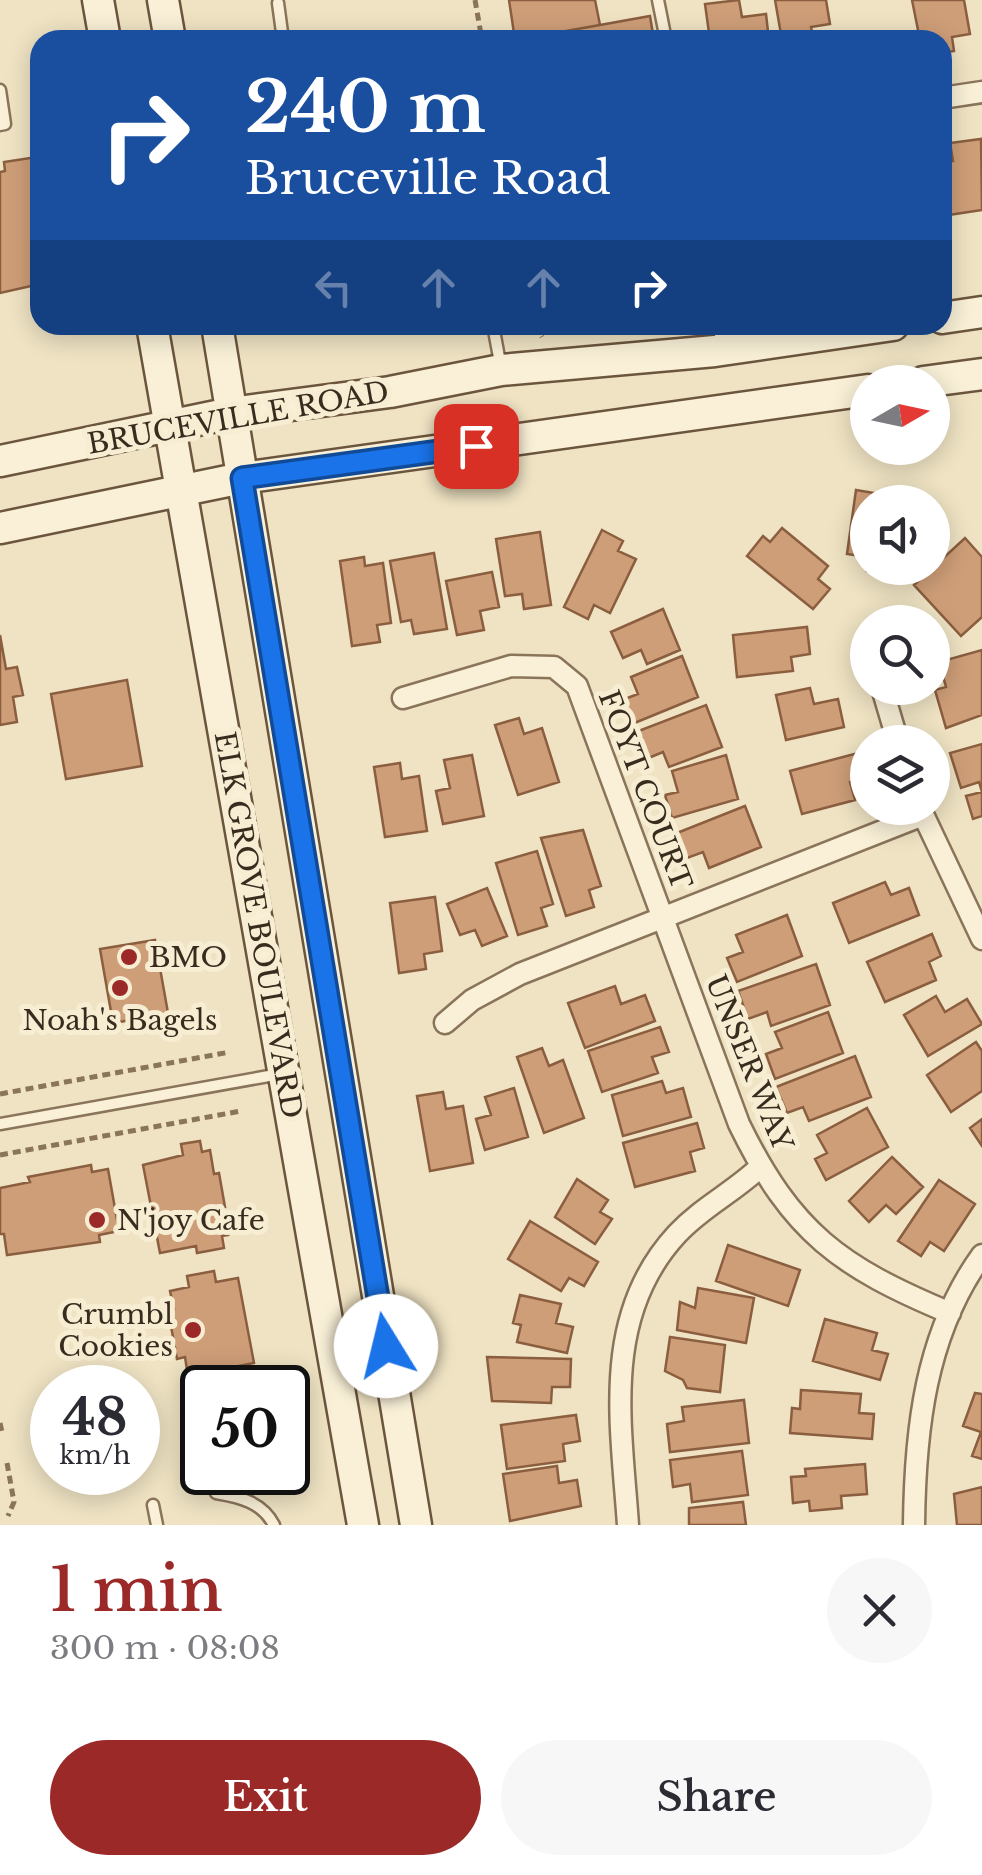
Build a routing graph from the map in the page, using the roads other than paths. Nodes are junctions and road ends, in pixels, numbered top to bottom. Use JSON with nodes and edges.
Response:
{"nodes":[{"id":1,"x":98,"y":0,"type":"edge"},
{"id":2,"x":163,"y":0,"type":"edge"},
{"id":3,"x":658,"y":0,"type":"edge"},
{"id":4,"x":278,"y":3,"type":"dead end"},
{"id":5,"x":103,"y":30,"type":"edge"},
{"id":6,"x":168,"y":30,"type":"edge"},
{"id":7,"x":282,"y":30,"type":"edge"},
{"id":8,"x":664,"y":30,"type":"edge"},
{"id":9,"x":0,"y":90,"type":"edge"},
{"id":10,"x":982,"y":92,"type":"edge"},
{"id":11,"x":952,"y":96,"type":"edge"},
{"id":12,"x":0,"y":125,"type":"edge"},
{"id":13,"x":982,"y":312,"type":"edge"},
{"id":14,"x":952,"y":316,"type":"edge"},
{"id":15,"x":154,"y":335,"type":"edge"},
{"id":16,"x":219,"y":335,"type":"edge"},
{"id":17,"x":495,"y":335,"type":"edge"},
{"id":18,"x":750,"y":335,"type":"edge"},
{"id":19,"x":721,"y":337,"type":"edge"},
{"id":20,"x":501,"y":370,"type":"junction"},
{"id":21,"x":982,"y":374,"type":"edge"},
{"id":22,"x":950,"y":378,"type":"edge"},
{"id":23,"x":850,"y":393,"type":"edge"},
{"id":24,"x":232,"y":413,"type":"junction"},
{"id":25,"x":169,"y":426,"type":"junction"},
{"id":26,"x":0,"y":461,"type":"edge"},
{"id":27,"x":242,"y":478,"type":"junction"},
{"id":28,"x":182,"y":490,"type":"junction"},
{"id":29,"x":0,"y":528,"type":"edge"},
{"id":30,"x":403,"y":698,"type":"dead end"},
{"id":31,"x":888,"y":825,"type":"edge"},
{"id":32,"x":928,"y":825,"type":"edge"},
{"id":33,"x":664,"y":919,"type":"junction"},
{"id":34,"x":982,"y":939,"type":"edge"},
{"id":35,"x":445,"y":1022,"type":"dead end"},
{"id":36,"x":284,"y":1073,"type":"junction"},
{"id":37,"x":0,"y":1124,"type":"edge"},
{"id":38,"x":760,"y":1168,"type":"junction"},
{"id":39,"x":982,"y":1256,"type":"edge"},
{"id":40,"x":950,"y":1312,"type":"junction"},
{"id":41,"x":230,"y":1495,"type":"edge"},
{"id":42,"x":153,"y":1504,"type":"dead end"},
{"id":43,"x":157,"y":1525,"type":"edge"},
{"id":44,"x":274,"y":1525,"type":"edge"},
{"id":45,"x":364,"y":1525,"type":"edge"},
{"id":46,"x":416,"y":1525,"type":"edge"},
{"id":47,"x":628,"y":1525,"type":"edge"},
{"id":48,"x":914,"y":1525,"type":"edge"}],
"edges":[{"from":1,"to":5,"type":"main road"},
{"from":2,"to":6,"type":"main road"},
{"from":3,"to":8,"type":"lane"},
{"from":4,"to":7,"type":"lane"},
{"from":9,"to":12,"type":"lane"},
{"from":10,"to":11,"type":"street"},
{"from":13,"to":14,"type":"main road"},
{"from":15,"to":25,"type":"main road","name":"ELK GROVE BOULEVARD"},
{"from":16,"to":24,"type":"main road","name":"ELK GROVE BOULEVARD"},
{"from":17,"to":20,"type":"lane"},
{"from":18,"to":19,"type":"main road","name":"BRUCEVILLE ROAD"},
{"from":19,"to":20,"type":"main road","name":"BRUCEVILLE ROAD"},
{"from":20,"to":24,"type":"main road","name":"BRUCEVILLE ROAD"},
{"from":21,"to":22,"type":"main road"},
{"from":23,"to":27,"type":"main road"},
{"from":24,"to":25,"type":"main road","name":"BRUCEVILLE ROAD"},
{"from":24,"to":27,"type":"main road","name":"ELK GROVE BOULEVARD"},
{"from":25,"to":26,"type":"main road","name":"BRUCEVILLE ROAD"},
{"from":25,"to":28,"type":"main road","name":"ELK GROVE BOULEVARD"},
{"from":27,"to":28,"type":"main road"},
{"from":27,"to":46,"type":"main road","name":"ELK GROVE BOULEVARD"},
{"from":28,"to":29,"type":"main road"},
{"from":28,"to":36,"type":"main road","name":"ELK GROVE BOULEVARD"},
{"from":30,"to":33,"type":"street","name":"FOYT COURT"},
{"from":31,"to":33,"type":"street"},
{"from":32,"to":34,"type":"street"},
{"from":33,"to":35,"type":"street"},
{"from":33,"to":38,"type":"street","name":"UNSER WAY"},
{"from":36,"to":37,"type":"lane"},
{"from":36,"to":45,"type":"main road","name":"ELK GROVE BOULEVARD"},
{"from":38,"to":40,"type":"street","name":"UNSER WAY"},
{"from":38,"to":47,"type":"street"},
{"from":39,"to":40,"type":"street"},
{"from":40,"to":48,"type":"street"},
{"from":41,"to":44,"type":"lane"},
{"from":42,"to":43,"type":"lane"}]}
